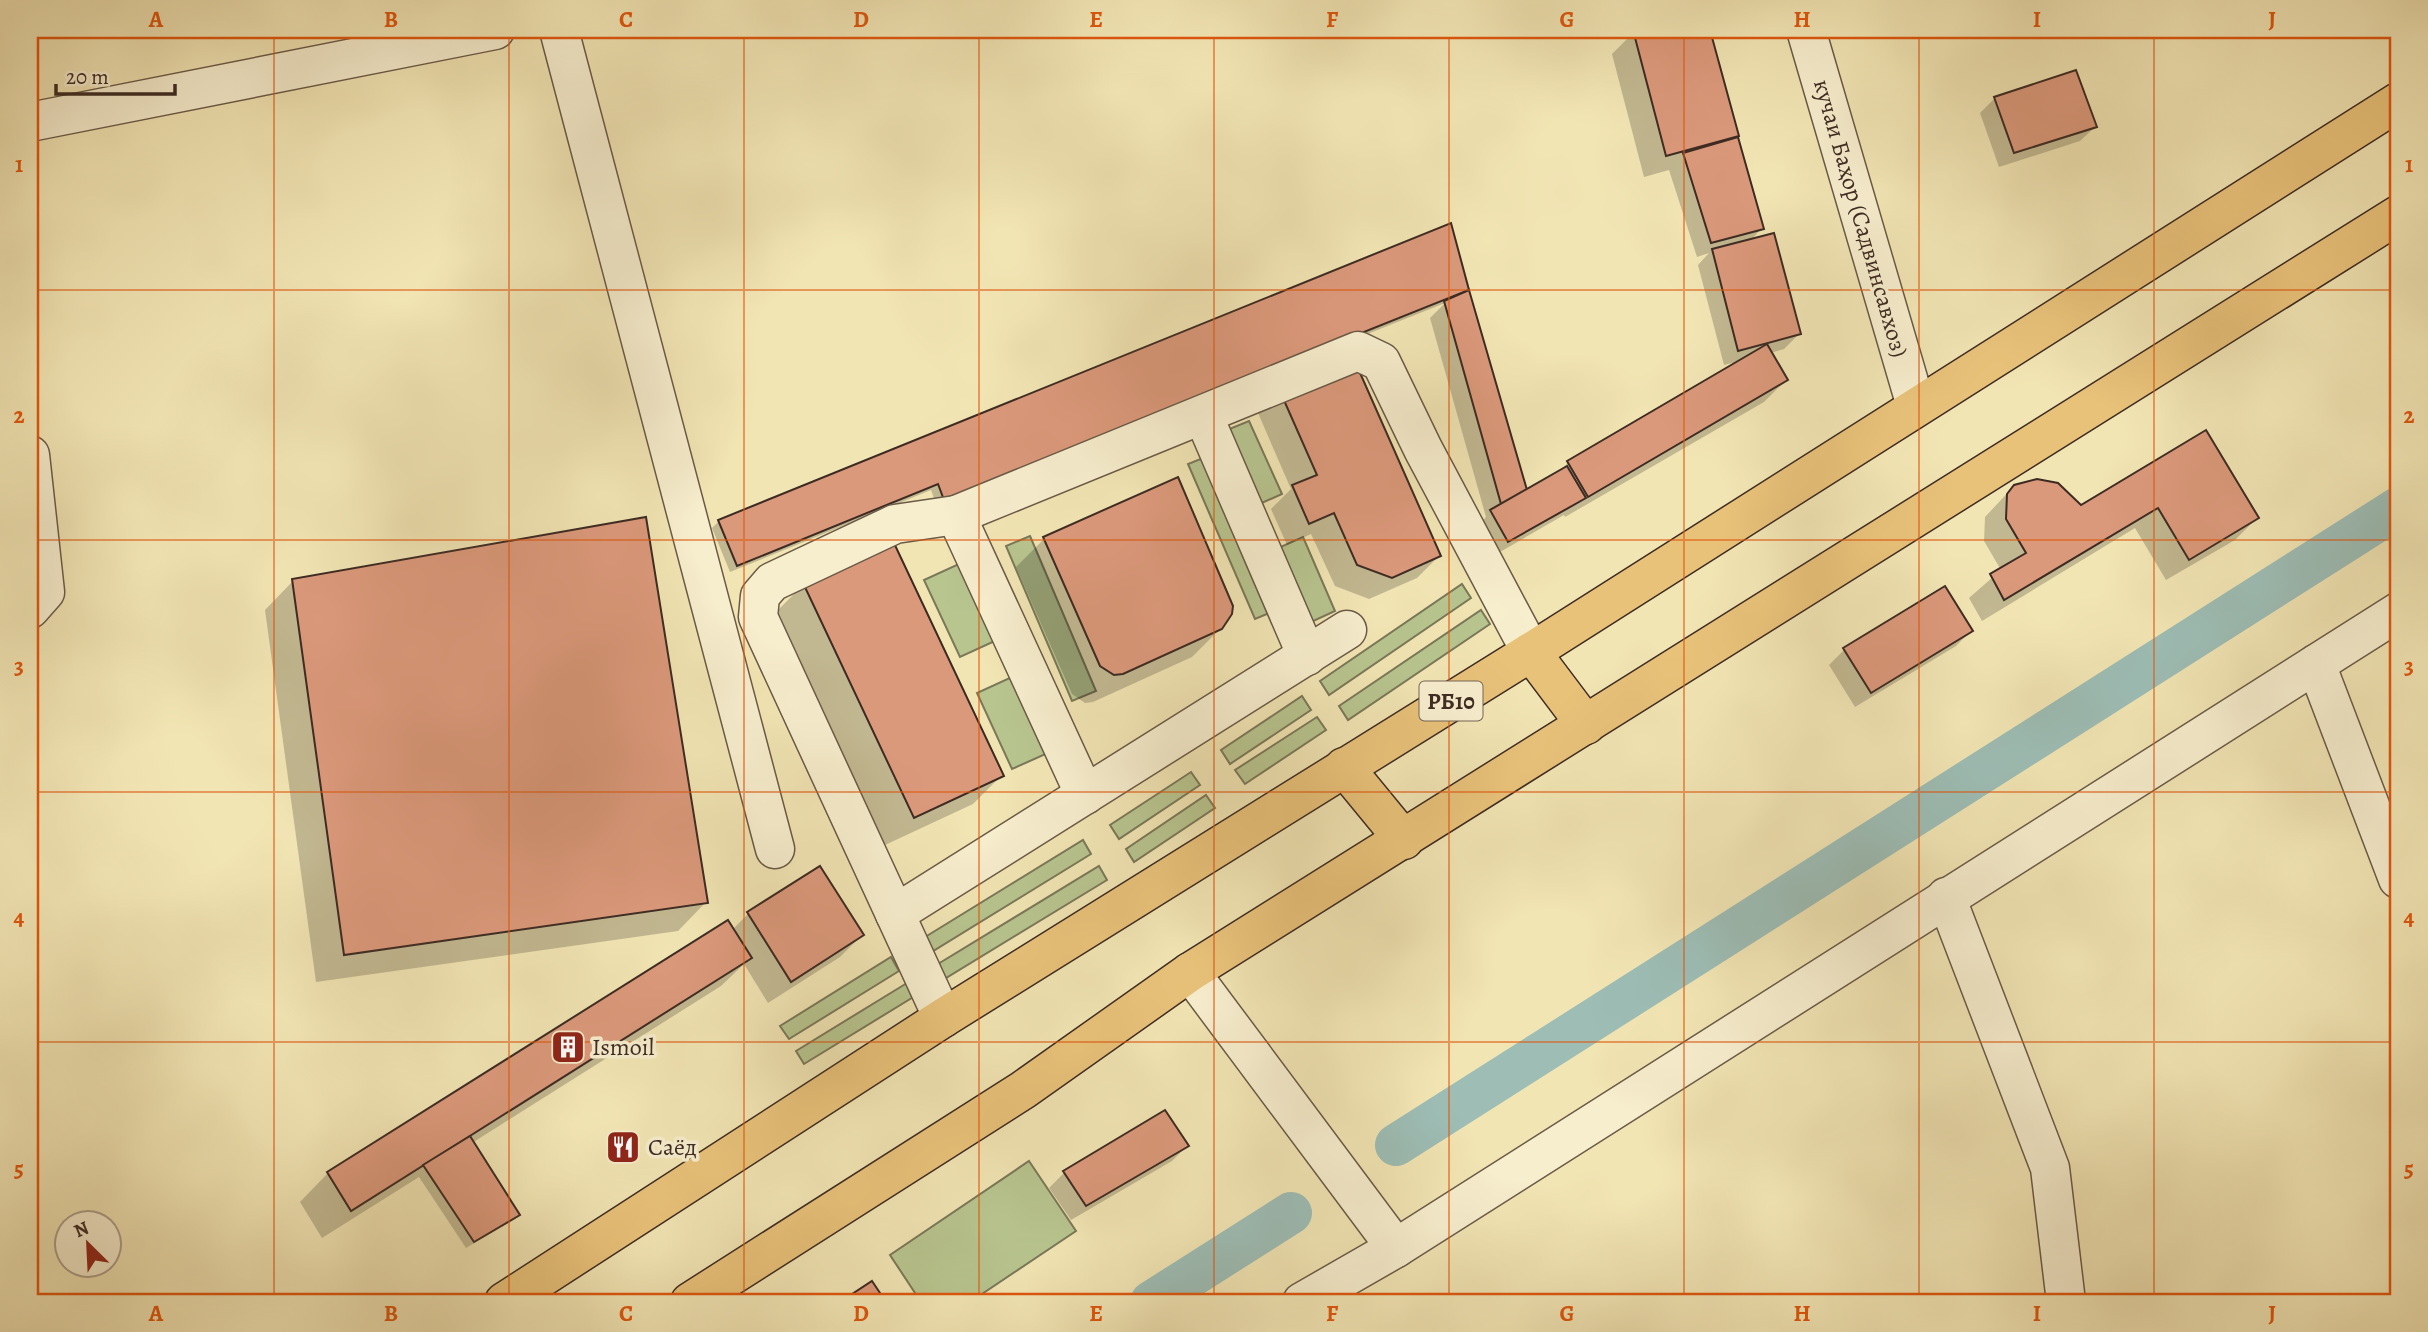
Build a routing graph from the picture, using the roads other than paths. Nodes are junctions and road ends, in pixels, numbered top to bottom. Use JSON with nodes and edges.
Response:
{"nodes":[{"id":1,"x":495,"y":30,"type":"edge"},
{"id":2,"x":559,"y":30,"type":"edge"},
{"id":3,"x":1806,"y":30,"type":"edge"},
{"id":4,"x":2398,"y":102,"type":"edge"},
{"id":5,"x":30,"y":122,"type":"edge"},
{"id":6,"x":2398,"y":215,"type":"edge"},
{"id":7,"x":1916,"y":406,"type":"junction"},
{"id":8,"x":1203,"y":415,"type":"junction"},
{"id":9,"x":30,"y":455,"type":"edge"},
{"id":10,"x":956,"y":515,"type":"junction"},
{"id":11,"x":30,"y":609,"type":"edge"},
{"id":12,"x":2398,"y":611,"type":"edge"},
{"id":13,"x":1347,"y":630,"type":"dead end"},
{"id":14,"x":1531,"y":652,"type":"junction"},
{"id":15,"x":1307,"y":656,"type":"junction"},
{"id":16,"x":2316,"y":663,"type":"junction"},
{"id":17,"x":1586,"y":725,"type":"junction"},
{"id":18,"x":1344,"y":767,"type":"junction"},
{"id":19,"x":1085,"y":795,"type":"junction"},
{"id":20,"x":1405,"y":840,"type":"junction"},
{"id":21,"x":775,"y":849,"type":"dead end"},
{"id":22,"x":2398,"y":879,"type":"edge"},
{"id":23,"x":1946,"y":897,"type":"junction"},
{"id":24,"x":895,"y":914,"type":"junction"},
{"id":25,"x":1190,"y":972,"type":"junction"},
{"id":26,"x":943,"y":1018,"type":"junction"},
{"id":27,"x":1396,"y":1248,"type":"junction"},
{"id":28,"x":504,"y":1302,"type":"edge"},
{"id":29,"x":690,"y":1302,"type":"edge"},
{"id":30,"x":1302,"y":1302,"type":"edge"},
{"id":31,"x":2066,"y":1302,"type":"edge"}],
"edges":[{"from":1,"to":5,"type":"street"},
{"from":2,"to":21,"type":"street"},
{"from":3,"to":7,"type":"street","name":"кучаи Баҳор (Садвинсавхоз)"},
{"from":4,"to":7,"type":"main road","number":"РБ10"},
{"from":6,"to":17,"type":"main road"},
{"from":7,"to":14,"type":"main road","number":"РБ10"},
{"from":8,"to":10,"type":"street"},
{"from":8,"to":14,"type":"street"},
{"from":8,"to":15,"type":"street"},
{"from":9,"to":11,"type":"street"},
{"from":10,"to":19,"type":"street"},
{"from":10,"to":24,"type":"street"},
{"from":12,"to":16,"type":"street"},
{"from":13,"to":15,"type":"street"},
{"from":14,"to":17,"type":"main road"},
{"from":14,"to":18,"type":"main road","number":"РБ10"},
{"from":15,"to":19,"type":"street"},
{"from":16,"to":22,"type":"street"},
{"from":16,"to":23,"type":"street"},
{"from":17,"to":20,"type":"main road"},
{"from":18,"to":20,"type":"main road"},
{"from":18,"to":26,"type":"main road","number":"РБ10"},
{"from":19,"to":24,"type":"street"},
{"from":20,"to":25,"type":"main road"},
{"from":23,"to":27,"type":"street"},
{"from":23,"to":31,"type":"street"},
{"from":24,"to":26,"type":"street"},
{"from":25,"to":27,"type":"street"},
{"from":25,"to":29,"type":"main road"},
{"from":26,"to":28,"type":"main road","number":"РБ10"},
{"from":27,"to":30,"type":"street"}]}
